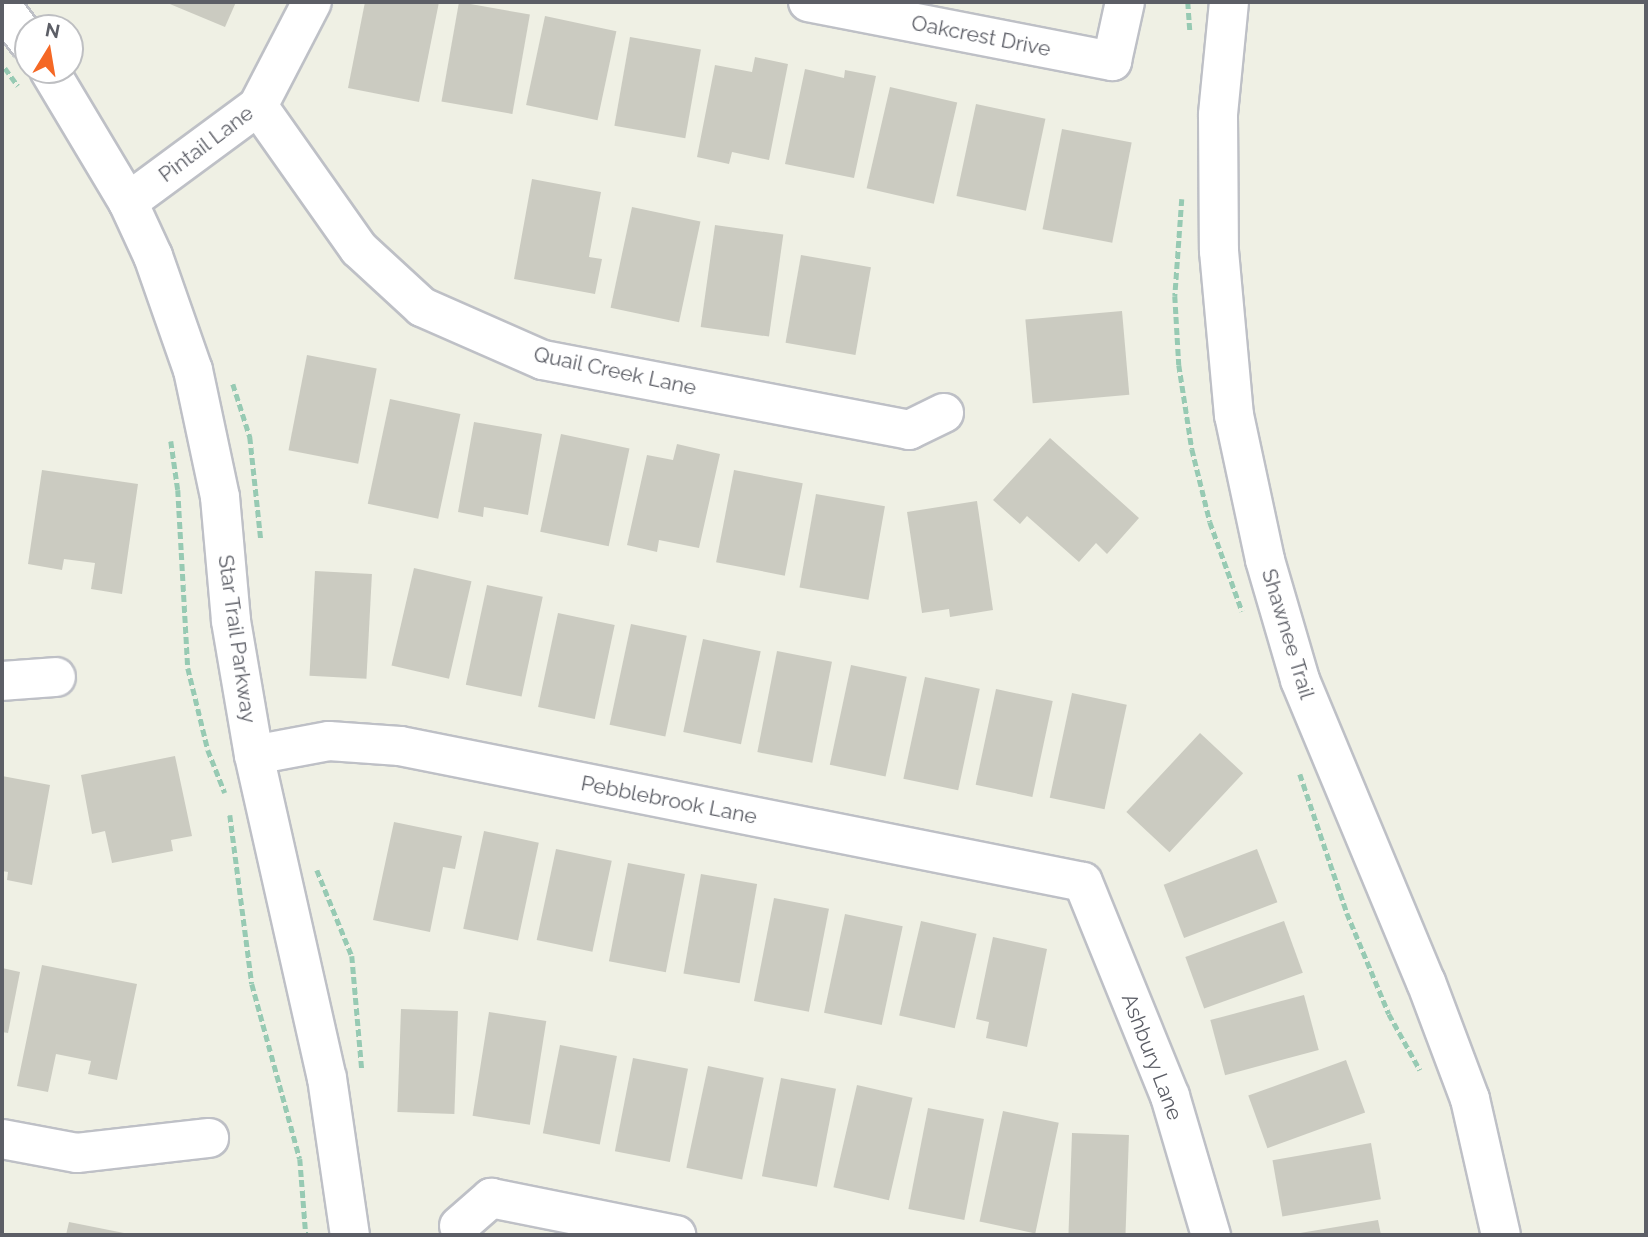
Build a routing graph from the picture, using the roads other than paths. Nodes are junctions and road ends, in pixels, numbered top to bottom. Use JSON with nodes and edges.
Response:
{"nodes":[{"id":1,"x":312,"y":2,"type":"edge"},
{"id":2,"x":808,"y":2,"type":"edge"},
{"id":3,"x":1125,"y":2,"type":"edge"},
{"id":4,"x":1229,"y":2,"type":"edge"},
{"id":5,"x":2,"y":7,"type":"edge"},
{"id":6,"x":14,"y":23,"type":"edge"},
{"id":7,"x":38,"y":84,"type":"edge"},
{"id":8,"x":258,"y":106,"type":"junction"},
{"id":9,"x":128,"y":202,"type":"junction"},
{"id":10,"x":944,"y":413,"type":"dead end"},
{"id":11,"x":56,"y":677,"type":"dead end"},
{"id":12,"x":2,"y":681,"type":"edge"},
{"id":13,"x":254,"y":755,"type":"junction"},
{"id":14,"x":1083,"y":882,"type":"joint"},
{"id":15,"x":209,"y":1138,"type":"dead end"},
{"id":16,"x":2,"y":1139,"type":"edge"},
{"id":17,"x":459,"y":1226,"type":"dead end"},
{"id":18,"x":350,"y":1235,"type":"edge"},
{"id":19,"x":676,"y":1235,"type":"edge"},
{"id":20,"x":1211,"y":1235,"type":"edge"},
{"id":21,"x":1501,"y":1235,"type":"edge"}],
"edges":[{"from":1,"to":8,"type":"street","name":"Pintail Lane"},
{"from":2,"to":3,"type":"street","name":"Oakcrest Drive"},
{"from":4,"to":21,"type":"street","name":"Shawnee Trail"},
{"from":5,"to":6,"type":"street"},
{"from":7,"to":9,"type":"street","name":"Star Trail Parkway"},
{"from":8,"to":9,"type":"street","name":"Pintail Lane"},
{"from":8,"to":10,"type":"street","name":"Quail Creek Lane"},
{"from":9,"to":13,"type":"street","name":"Star Trail Parkway"},
{"from":11,"to":12,"type":"street"},
{"from":13,"to":14,"type":"street","name":"Pebblebrook Lane"},
{"from":13,"to":18,"type":"street","name":"Star Trail Parkway"},
{"from":14,"to":20,"type":"street","name":"Ashbury Lane"},
{"from":15,"to":16,"type":"street"},
{"from":17,"to":19,"type":"street"}]}
